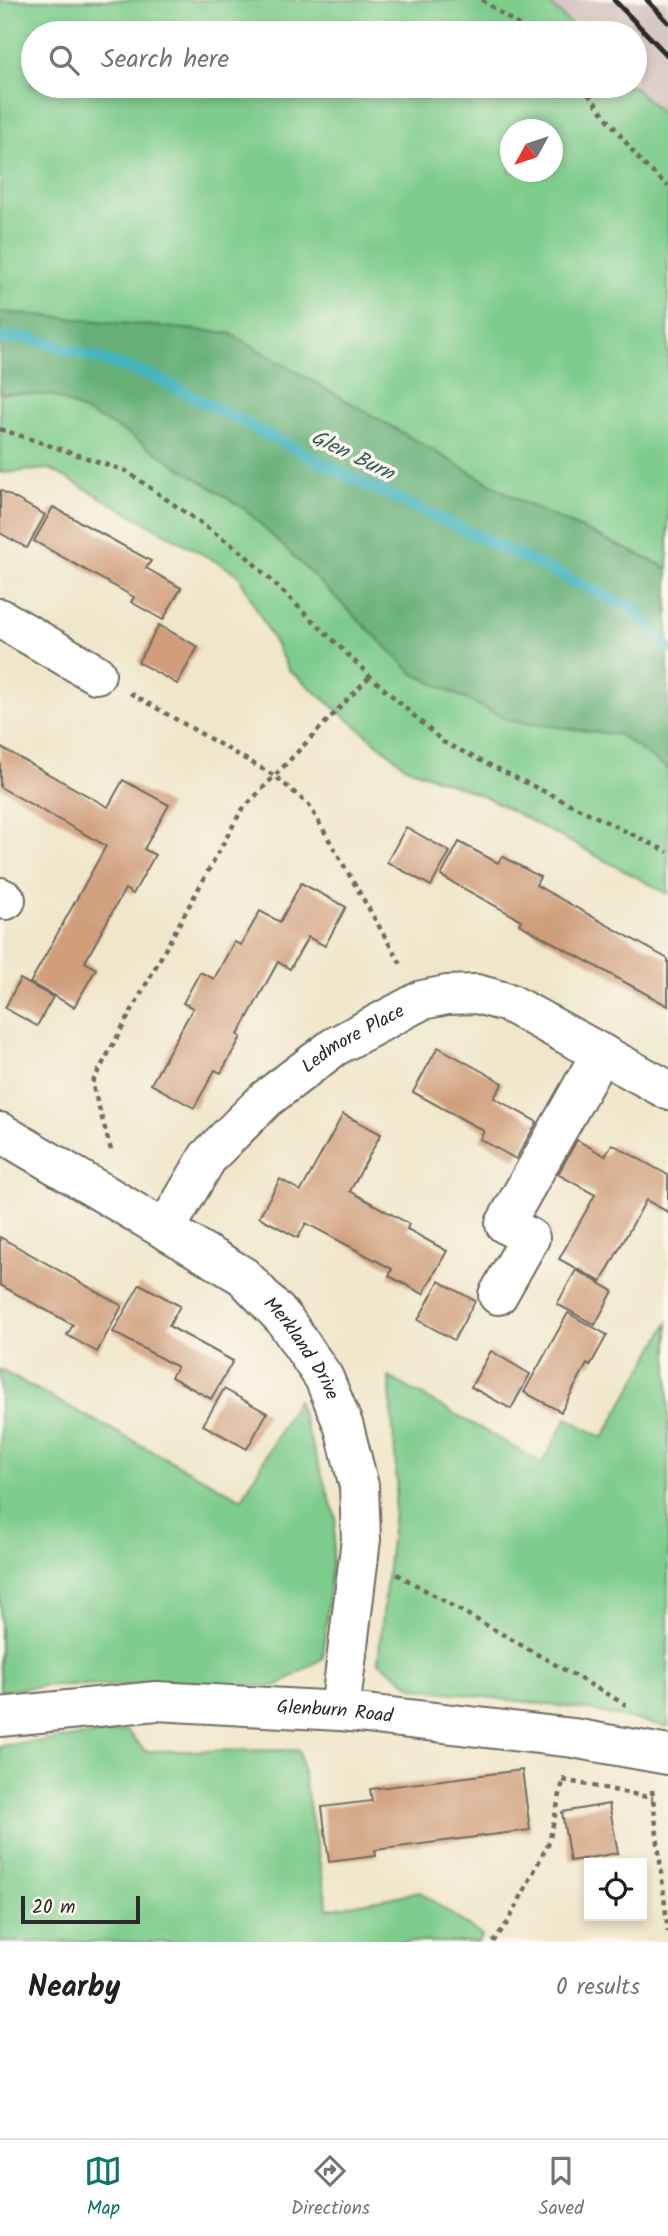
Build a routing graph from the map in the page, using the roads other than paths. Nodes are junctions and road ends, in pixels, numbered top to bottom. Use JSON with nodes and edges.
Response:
{"nodes":[{"id":1,"x":3,"y":626,"type":"edge"},
{"id":2,"x":96,"y":674,"type":"road end"},
{"id":3,"x":601,"y":1053,"type":"junction"},
{"id":4,"x":668,"y":1090,"type":"edge"},
{"id":5,"x":0,"y":1132,"type":"edge"},
{"id":6,"x":165,"y":1230,"type":"junction"},
{"id":7,"x":498,"y":1295,"type":"dead end"},
{"id":8,"x":340,"y":1711,"type":"junction"},
{"id":9,"x":0,"y":1717,"type":"edge"},
{"id":10,"x":657,"y":1752,"type":"edge"}],
"edges":[{"from":1,"to":2,"type":"street"},
{"from":3,"to":4,"type":"street","name":"Ledmore Place"},
{"from":3,"to":6,"type":"street","name":"Ledmore Place"},
{"from":3,"to":7,"type":"street"},
{"from":5,"to":6,"type":"street","name":"Merkland Drive"},
{"from":6,"to":8,"type":"street","name":"Merkland Drive"},
{"from":8,"to":9,"type":"street","name":"Glenburn Road"},
{"from":8,"to":10,"type":"street","name":"Glenburn Road"}]}
